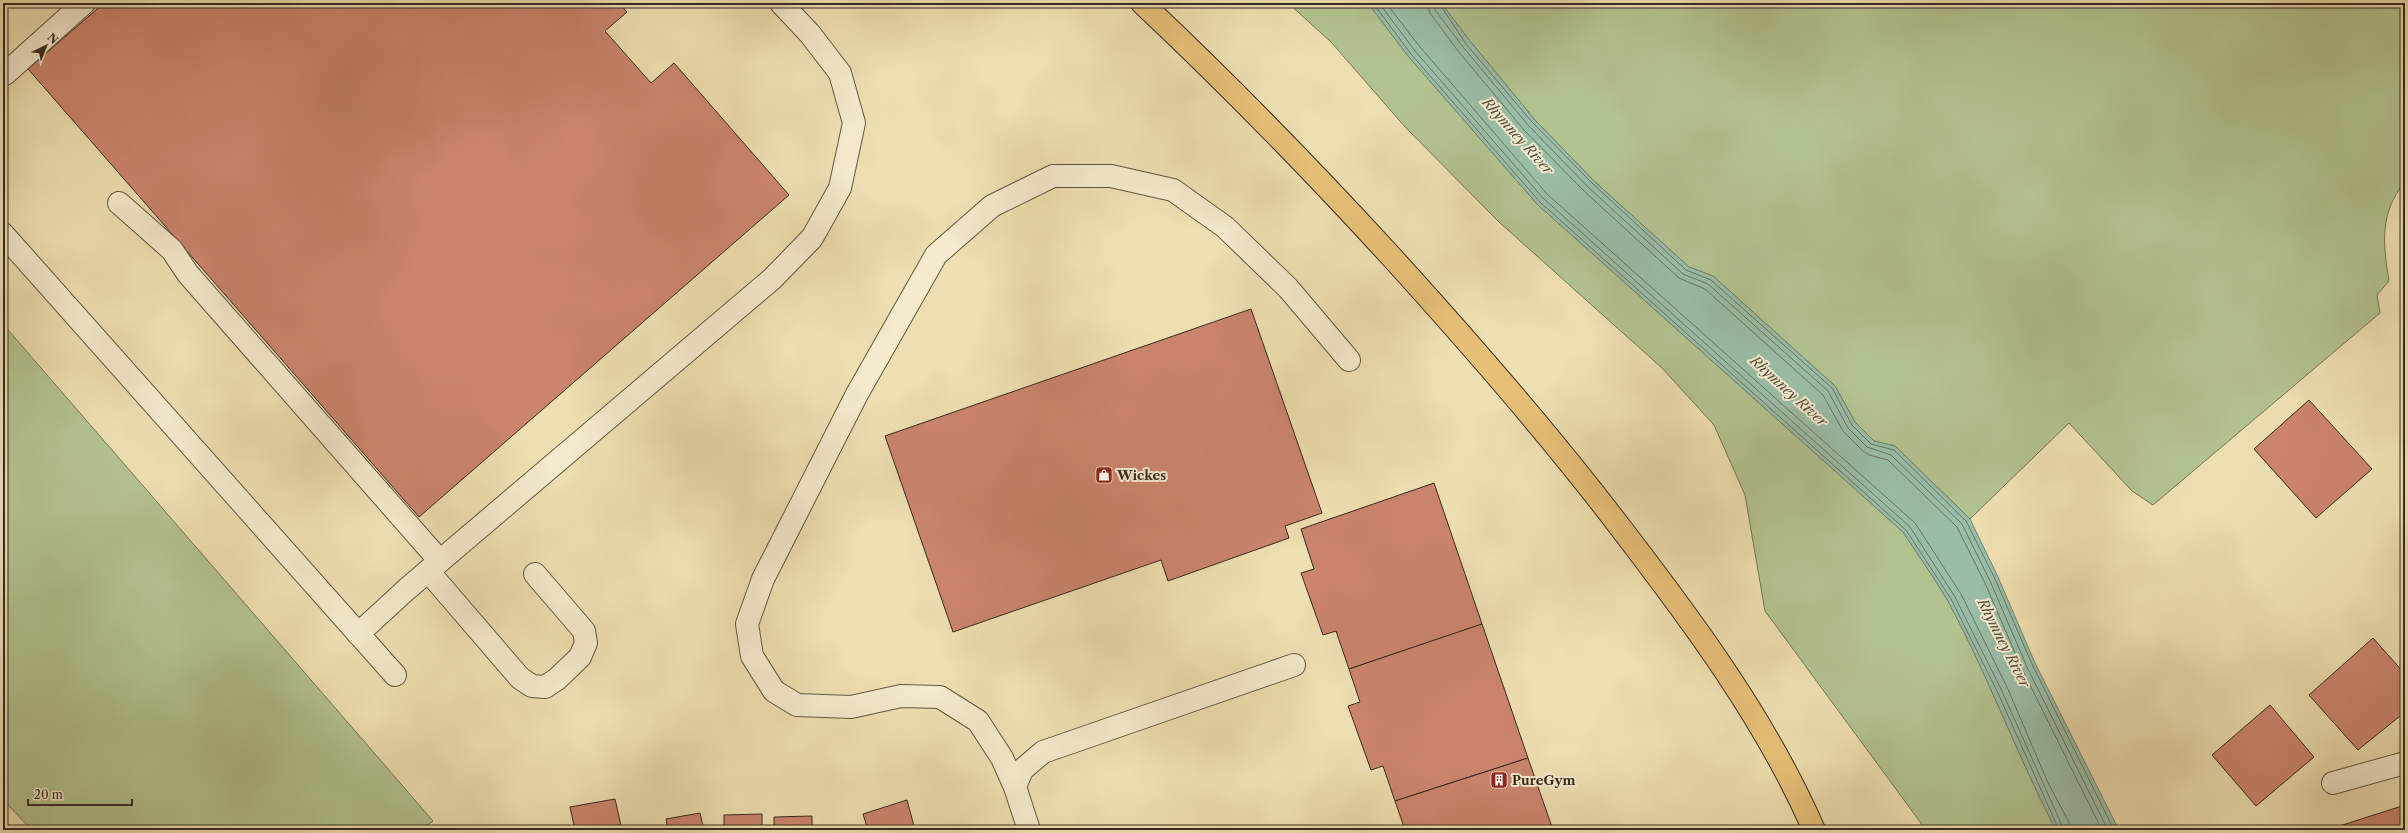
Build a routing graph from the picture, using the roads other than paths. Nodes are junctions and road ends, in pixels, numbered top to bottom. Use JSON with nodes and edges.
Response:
{"nodes":[{"id":1,"x":84,"y":3,"type":"edge"},
{"id":2,"x":781,"y":3,"type":"edge"},
{"id":3,"x":1142,"y":3,"type":"edge"},
{"id":4,"x":5,"y":74,"type":"dead end"},
{"id":5,"x":119,"y":203,"type":"dead end"},
{"id":6,"x":3,"y":234,"type":"edge"},
{"id":7,"x":1349,"y":360,"type":"dead end"},
{"id":8,"x":434,"y":566,"type":"junction"},
{"id":9,"x":536,"y":574,"type":"dead end"},
{"id":10,"x":358,"y":634,"type":"junction"},
{"id":11,"x":1294,"y":665,"type":"dead end"},
{"id":12,"x":395,"y":675,"type":"dead end"},
{"id":13,"x":2405,"y":763,"type":"edge"},
{"id":14,"x":2333,"y":783,"type":"dead end"},
{"id":15,"x":1015,"y":787,"type":"junction"},
{"id":16,"x":1028,"y":830,"type":"edge"},
{"id":17,"x":1814,"y":830,"type":"edge"}],
"edges":[{"from":1,"to":4,"type":"street"},
{"from":2,"to":8,"type":"street"},
{"from":3,"to":17,"type":"main road"},
{"from":5,"to":8,"type":"street"},
{"from":6,"to":10,"type":"street"},
{"from":7,"to":15,"type":"street"},
{"from":8,"to":9,"type":"street"},
{"from":8,"to":10,"type":"street"},
{"from":10,"to":12,"type":"street"},
{"from":11,"to":15,"type":"street"},
{"from":13,"to":14,"type":"street"},
{"from":15,"to":16,"type":"street"}]}
